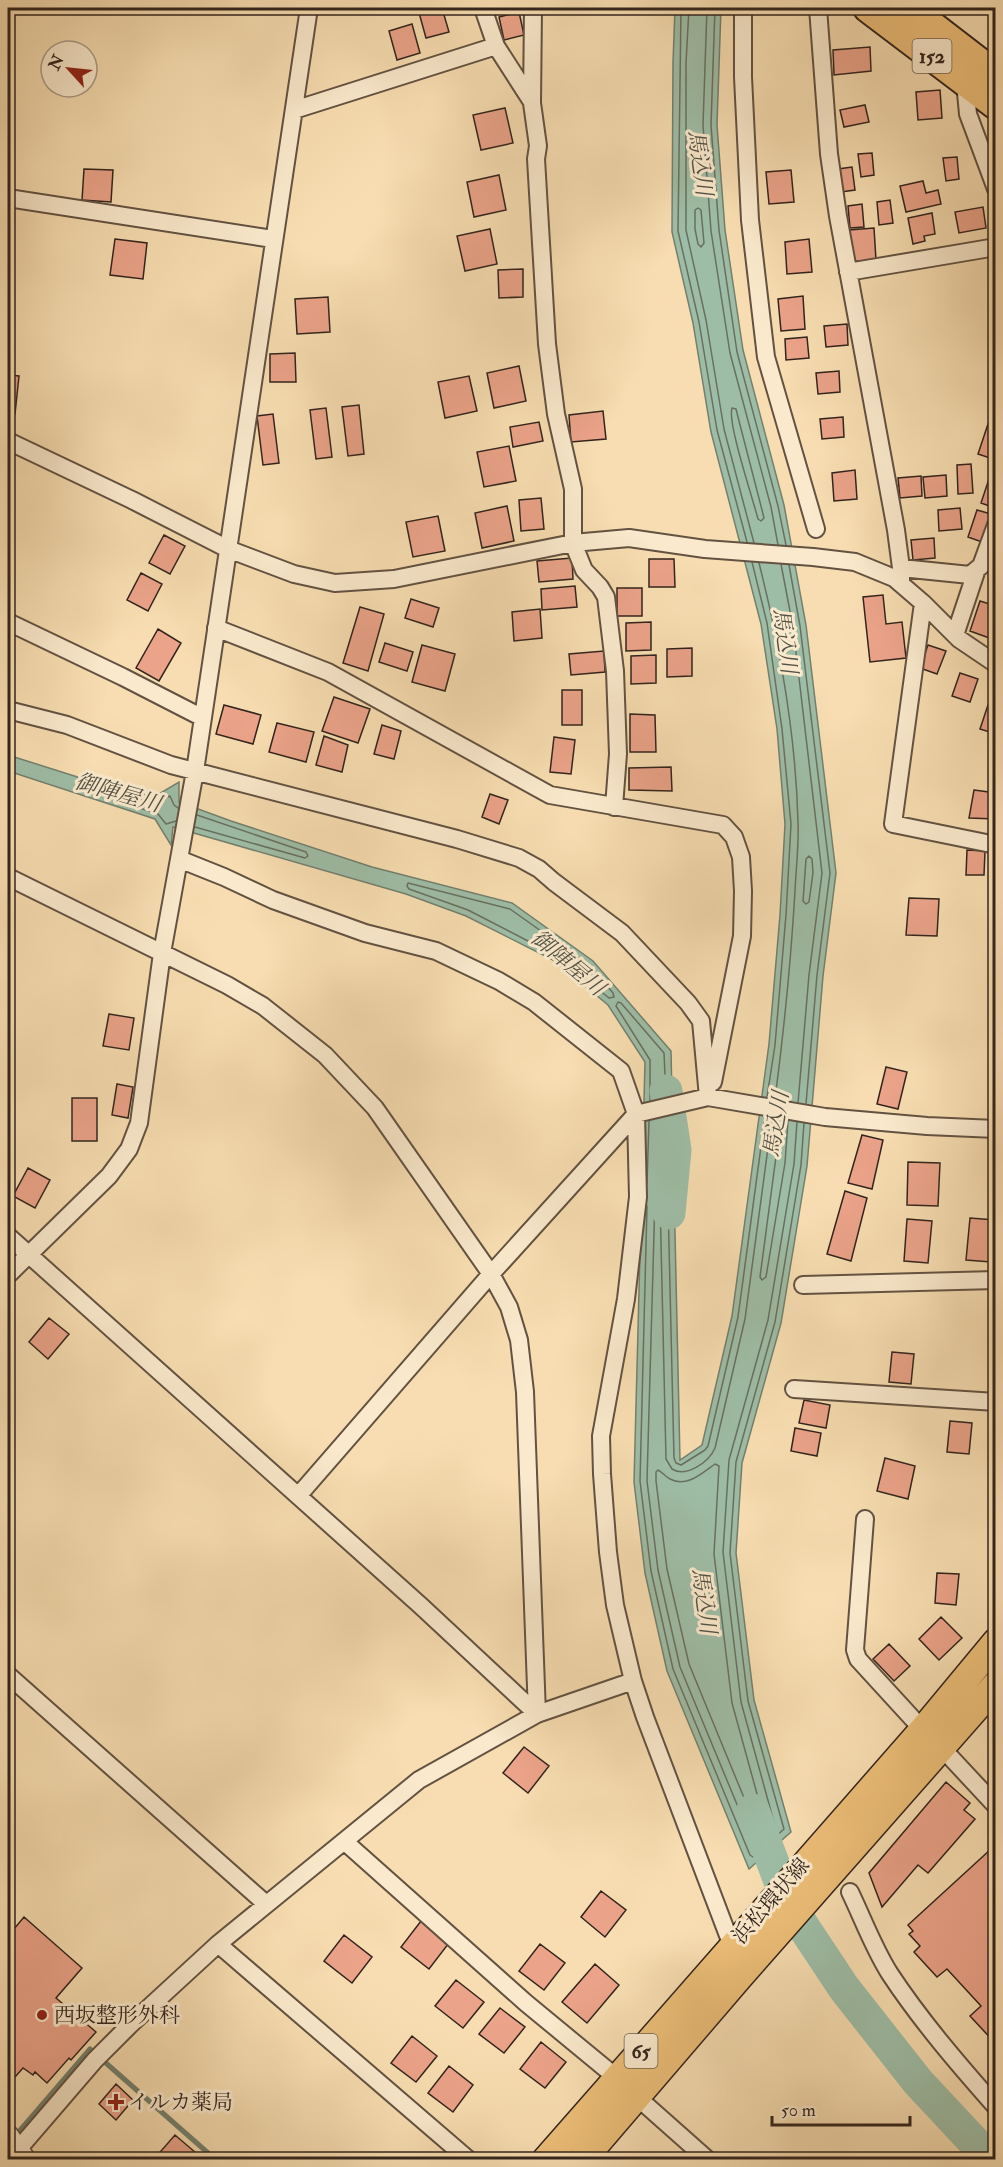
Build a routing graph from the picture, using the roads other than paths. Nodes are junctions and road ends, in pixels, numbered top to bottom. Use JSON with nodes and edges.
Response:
{"nodes":[{"id":1,"x":309,"y":8,"type":"edge"},
{"id":2,"x":483,"y":8,"type":"edge"},
{"id":3,"x":533,"y":8,"type":"edge"},
{"id":4,"x":743,"y":8,"type":"edge"},
{"id":5,"x":818,"y":8,"type":"edge"},
{"id":6,"x":868,"y":8,"type":"edge"},
{"id":7,"x":923,"y":11,"type":"edge"},
{"id":8,"x":496,"y":46,"type":"junction"},
{"id":9,"x":996,"y":75,"type":"edge"},
{"id":10,"x":965,"y":82,"type":"junction"},
{"id":11,"x":532,"y":103,"type":"junction"},
{"id":12,"x":996,"y":105,"type":"edge"},
{"id":13,"x":294,"y":110,"type":"junction"},
{"id":14,"x":996,"y":189,"type":"edge"},
{"id":15,"x":8,"y":198,"type":"edge"},
{"id":16,"x":273,"y":239,"type":"junction"},
{"id":17,"x":996,"y":247,"type":"edge"},
{"id":18,"x":848,"y":272,"type":"junction"},
{"id":19,"x":8,"y":441,"type":"edge"},
{"id":20,"x":996,"y":525,"type":"edge"},
{"id":21,"x":816,"y":529,"type":"dead end"},
{"id":22,"x":573,"y":543,"type":"junction"},
{"id":23,"x":228,"y":549,"type":"junction"},
{"id":24,"x":977,"y":569,"type":"junction"},
{"id":25,"x":901,"y":576,"type":"junction"},
{"id":26,"x":923,"y":603,"type":"junction"},
{"id":27,"x":8,"y":622,"type":"edge"},
{"id":28,"x":216,"y":628,"type":"junction"},
{"id":29,"x":955,"y":635,"type":"junction"},
{"id":30,"x":996,"y":664,"type":"edge"},
{"id":31,"x":8,"y":710,"type":"edge"},
{"id":32,"x":203,"y":718,"type":"junction"},
{"id":33,"x":194,"y":775,"type":"junction"},
{"id":34,"x":614,"y":807,"type":"junction"},
{"id":35,"x":996,"y":845,"type":"edge"},
{"id":36,"x":180,"y":855,"type":"junction"},
{"id":37,"x":8,"y":877,"type":"edge"},
{"id":38,"x":162,"y":953,"type":"junction"},
{"id":39,"x":715,"y":1099,"type":"junction"},
{"id":40,"x":636,"y":1114,"type":"junction"},
{"id":41,"x":996,"y":1129,"type":"edge"},
{"id":42,"x":8,"y":1236,"type":"edge"},
{"id":43,"x":28,"y":1255,"type":"junction"},
{"id":44,"x":490,"y":1274,"type":"junction"},
{"id":45,"x":8,"y":1275,"type":"edge"},
{"id":46,"x":996,"y":1280,"type":"edge"},
{"id":47,"x":803,"y":1285,"type":"dead end"},
{"id":48,"x":794,"y":1389,"type":"dead end"},
{"id":49,"x":996,"y":1402,"type":"edge"},
{"id":50,"x":298,"y":1496,"type":"junction"},
{"id":51,"x":865,"y":1519,"type":"dead end"},
{"id":52,"x":996,"y":1642,"type":"edge"},
{"id":53,"x":8,"y":1675,"type":"edge"},
{"id":54,"x":633,"y":1681,"type":"junction"},
{"id":55,"x":996,"y":1685,"type":"edge"},
{"id":56,"x":537,"y":1714,"type":"junction"},
{"id":57,"x":932,"y":1738,"type":"junction"},
{"id":58,"x":996,"y":1806,"type":"edge"},
{"id":59,"x":344,"y":1841,"type":"junction"},
{"id":60,"x":850,"y":1892,"type":"dead end"},
{"id":61,"x":266,"y":1904,"type":"junction"},
{"id":62,"x":218,"y":1944,"type":"junction"},
{"id":63,"x":739,"y":1951,"type":"junction"},
{"id":64,"x":617,"y":2078,"type":"junction"},
{"id":65,"x":637,"y":2097,"type":"junction"},
{"id":66,"x":996,"y":2107,"type":"edge"},
{"id":67,"x":15,"y":2151,"type":"edge"},
{"id":68,"x":469,"y":2160,"type":"edge"},
{"id":69,"x":546,"y":2160,"type":"edge"},
{"id":70,"x":582,"y":2160,"type":"edge"},
{"id":71,"x":708,"y":2160,"type":"edge"}],
"edges":[{"from":1,"to":13,"type":"street"},
{"from":2,"to":8,"type":"street"},
{"from":3,"to":11,"type":"street"},
{"from":4,"to":21,"type":"street"},
{"from":5,"to":18,"type":"street"},
{"from":6,"to":10,"type":"highway","number":"152"},
{"from":7,"to":9,"type":"highway","number":"152"},
{"from":8,"to":11,"type":"street"},
{"from":8,"to":13,"type":"street"},
{"from":10,"to":12,"type":"highway","number":"152"},
{"from":10,"to":14,"type":"street"},
{"from":11,"to":22,"type":"street"},
{"from":13,"to":16,"type":"street"},
{"from":15,"to":16,"type":"street"},
{"from":16,"to":23,"type":"street"},
{"from":17,"to":18,"type":"street"},
{"from":18,"to":25,"type":"street"},
{"from":19,"to":23,"type":"street"},
{"from":20,"to":24,"type":"street"},
{"from":22,"to":23,"type":"street"},
{"from":22,"to":25,"type":"street"},
{"from":22,"to":34,"type":"street"},
{"from":23,"to":28,"type":"street"},
{"from":24,"to":25,"type":"street"},
{"from":24,"to":29,"type":"street"},
{"from":25,"to":26,"type":"street"},
{"from":26,"to":29,"type":"street"},
{"from":26,"to":35,"type":"street"},
{"from":27,"to":32,"type":"street"},
{"from":28,"to":32,"type":"street"},
{"from":28,"to":34,"type":"street"},
{"from":29,"to":30,"type":"street"},
{"from":31,"to":33,"type":"street"},
{"from":32,"to":33,"type":"street"},
{"from":33,"to":36,"type":"street"},
{"from":33,"to":39,"type":"street"},
{"from":34,"to":39,"type":"street"},
{"from":36,"to":38,"type":"street"},
{"from":36,"to":40,"type":"street"},
{"from":37,"to":38,"type":"street"},
{"from":38,"to":43,"type":"street"},
{"from":38,"to":44,"type":"street"},
{"from":39,"to":40,"type":"street"},
{"from":39,"to":41,"type":"street"},
{"from":40,"to":44,"type":"street"},
{"from":40,"to":54,"type":"street"},
{"from":42,"to":43,"type":"street"},
{"from":43,"to":45,"type":"street"},
{"from":43,"to":50,"type":"street"},
{"from":44,"to":50,"type":"street"},
{"from":44,"to":56,"type":"street"},
{"from":46,"to":47,"type":"street"},
{"from":48,"to":49,"type":"street"},
{"from":50,"to":56,"type":"street"},
{"from":51,"to":57,"type":"street"},
{"from":52,"to":57,"type":"main road","name":"浜松環状線","number":"65"},
{"from":53,"to":61,"type":"street"},
{"from":54,"to":56,"type":"street"},
{"from":54,"to":63,"type":"street"},
{"from":55,"to":57,"type":"main road","name":"浜松環状線","number":"65"},
{"from":56,"to":59,"type":"street"},
{"from":57,"to":58,"type":"street"},
{"from":57,"to":63,"type":"main road","name":"浜松環状線","number":"65"},
{"from":57,"to":63,"type":"main road","name":"浜松環状線","number":"65"},
{"from":59,"to":61,"type":"street"},
{"from":59,"to":64,"type":"street"},
{"from":60,"to":66,"type":"street"},
{"from":61,"to":62,"type":"street"},
{"from":62,"to":67,"type":"street"},
{"from":62,"to":68,"type":"street"},
{"from":63,"to":64,"type":"main road","name":"浜松環状線","number":"65"},
{"from":63,"to":65,"type":"main road","name":"浜松環状線","number":"65"},
{"from":64,"to":69,"type":"main road","name":"浜松環状線","number":"65"},
{"from":65,"to":70,"type":"main road","name":"浜松環状線","number":"65"},
{"from":65,"to":71,"type":"street"}]}
